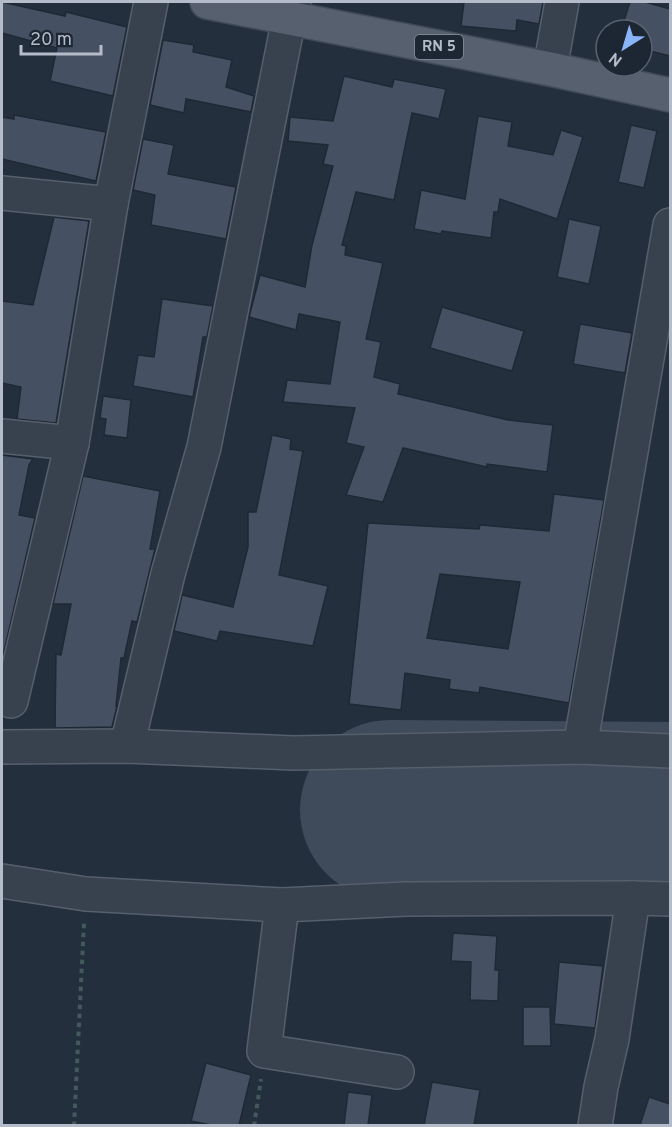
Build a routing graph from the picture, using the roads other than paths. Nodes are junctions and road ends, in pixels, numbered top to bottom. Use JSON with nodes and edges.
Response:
{"nodes":[{"id":1,"x":151,"y":2,"type":"edge"},
{"id":2,"x":207,"y":2,"type":"edge"},
{"id":3,"x":562,"y":2,"type":"edge"},
{"id":4,"x":292,"y":10,"type":"edge"},
{"id":5,"x":550,"y":69,"type":"junction"},
{"id":6,"x":670,"y":95,"type":"edge"},
{"id":7,"x":2,"y":193,"type":"edge"},
{"id":8,"x":111,"y":204,"type":"junction"},
{"id":9,"x":670,"y":225,"type":"edge"},
{"id":10,"x":2,"y":436,"type":"edge"},
{"id":11,"x":72,"y":443,"type":"junction"},
{"id":12,"x":11,"y":701,"type":"dead end"},
{"id":13,"x":127,"y":746,"type":"junction"},
{"id":14,"x":2,"y":747,"type":"edge"},
{"id":15,"x":580,"y":747,"type":"junction"},
{"id":16,"x":670,"y":751,"type":"edge"},
{"id":17,"x":2,"y":881,"type":"edge"},
{"id":18,"x":633,"y":898,"type":"junction"},
{"id":19,"x":670,"y":899,"type":"edge"},
{"id":20,"x":282,"y":905,"type":"junction"},
{"id":21,"x":398,"y":1072,"type":"dead end"},
{"id":22,"x":595,"y":1125,"type":"edge"}],
"edges":[{"from":1,"to":8,"type":"street"},
{"from":2,"to":4,"type":"main road","number":"RN 5"},
{"from":3,"to":5,"type":"street"},
{"from":4,"to":5,"type":"main road","number":"RN 5"},
{"from":4,"to":13,"type":"street"},
{"from":5,"to":6,"type":"main road","number":"RN 5"},
{"from":7,"to":8,"type":"street"},
{"from":8,"to":11,"type":"street"},
{"from":9,"to":15,"type":"street"},
{"from":10,"to":11,"type":"street"},
{"from":11,"to":12,"type":"street"},
{"from":13,"to":14,"type":"street"},
{"from":13,"to":15,"type":"street"},
{"from":15,"to":16,"type":"street"},
{"from":17,"to":20,"type":"street"},
{"from":18,"to":19,"type":"street"},
{"from":18,"to":20,"type":"street"},
{"from":18,"to":22,"type":"street"},
{"from":20,"to":21,"type":"street"}]}
